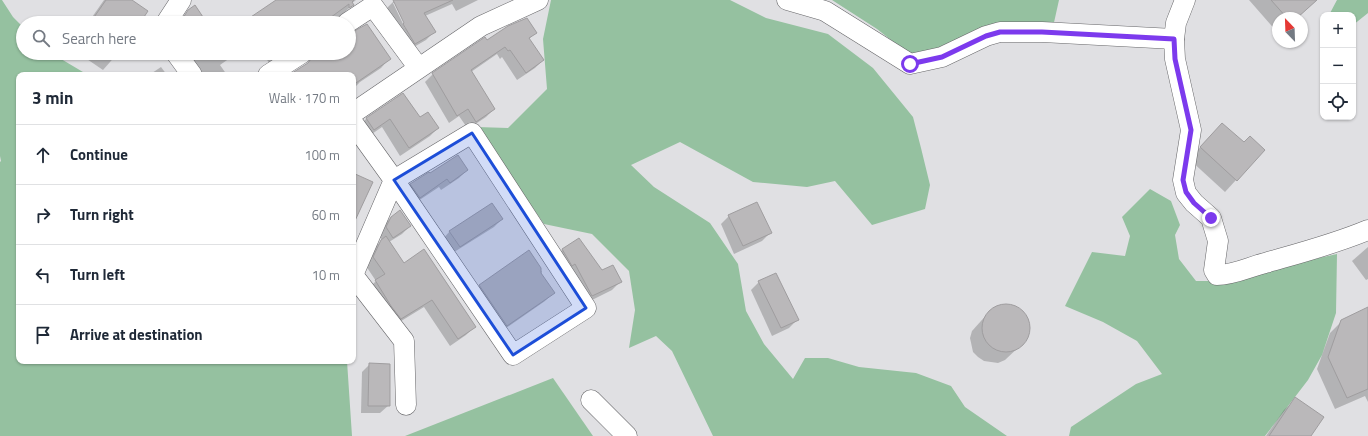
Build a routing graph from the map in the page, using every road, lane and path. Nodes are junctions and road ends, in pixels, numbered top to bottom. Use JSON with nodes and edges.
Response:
{"nodes":[{"id":1,"x":181,"y":0,"type":"edge"},
{"id":2,"x":538,"y":0,"type":"edge"},
{"id":3,"x":788,"y":0,"type":"edge"},
{"id":4,"x":1185,"y":0,"type":"edge"},
{"id":5,"x":171,"y":16,"type":"edge"},
{"id":6,"x":356,"y":17,"type":"edge"},
{"id":7,"x":1174,"y":39,"type":"junction"},
{"id":8,"x":181,"y":60,"type":"edge"},
{"id":9,"x":291,"y":60,"type":"edge"},
{"id":10,"x":418,"y":67,"type":"junction"},
{"id":11,"x":190,"y":72,"type":"edge"},
{"id":12,"x":273,"y":72,"type":"edge"},
{"id":13,"x":356,"y":110,"type":"edge"},
{"id":14,"x":356,"y":127,"type":"edge"},
{"id":15,"x":394,"y":180,"type":"junction"},
{"id":16,"x":1368,"y":230,"type":"edge"},
{"id":17,"x":356,"y":268,"type":"edge"},
{"id":18,"x":356,"y":279,"type":"edge"},
{"id":19,"x":591,"y":400,"type":"dead end"},
{"id":20,"x":406,"y":405,"type":"dead end"},
{"id":21,"x":627,"y":436,"type":"edge"}],
"edges":[{"from":1,"to":5,"type":"street"},
{"from":2,"to":10,"type":"street"},
{"from":3,"to":7,"type":"street"},
{"from":4,"to":7,"type":"street"},
{"from":6,"to":10,"type":"street"},
{"from":7,"to":16,"type":"street"},
{"from":8,"to":11,"type":"street"},
{"from":9,"to":12,"type":"street"},
{"from":10,"to":13,"type":"street"},
{"from":14,"to":15,"type":"street"},
{"from":15,"to":15,"type":"street"},
{"from":15,"to":17,"type":"street"},
{"from":18,"to":20,"type":"street"},
{"from":19,"to":21,"type":"street"}]}
